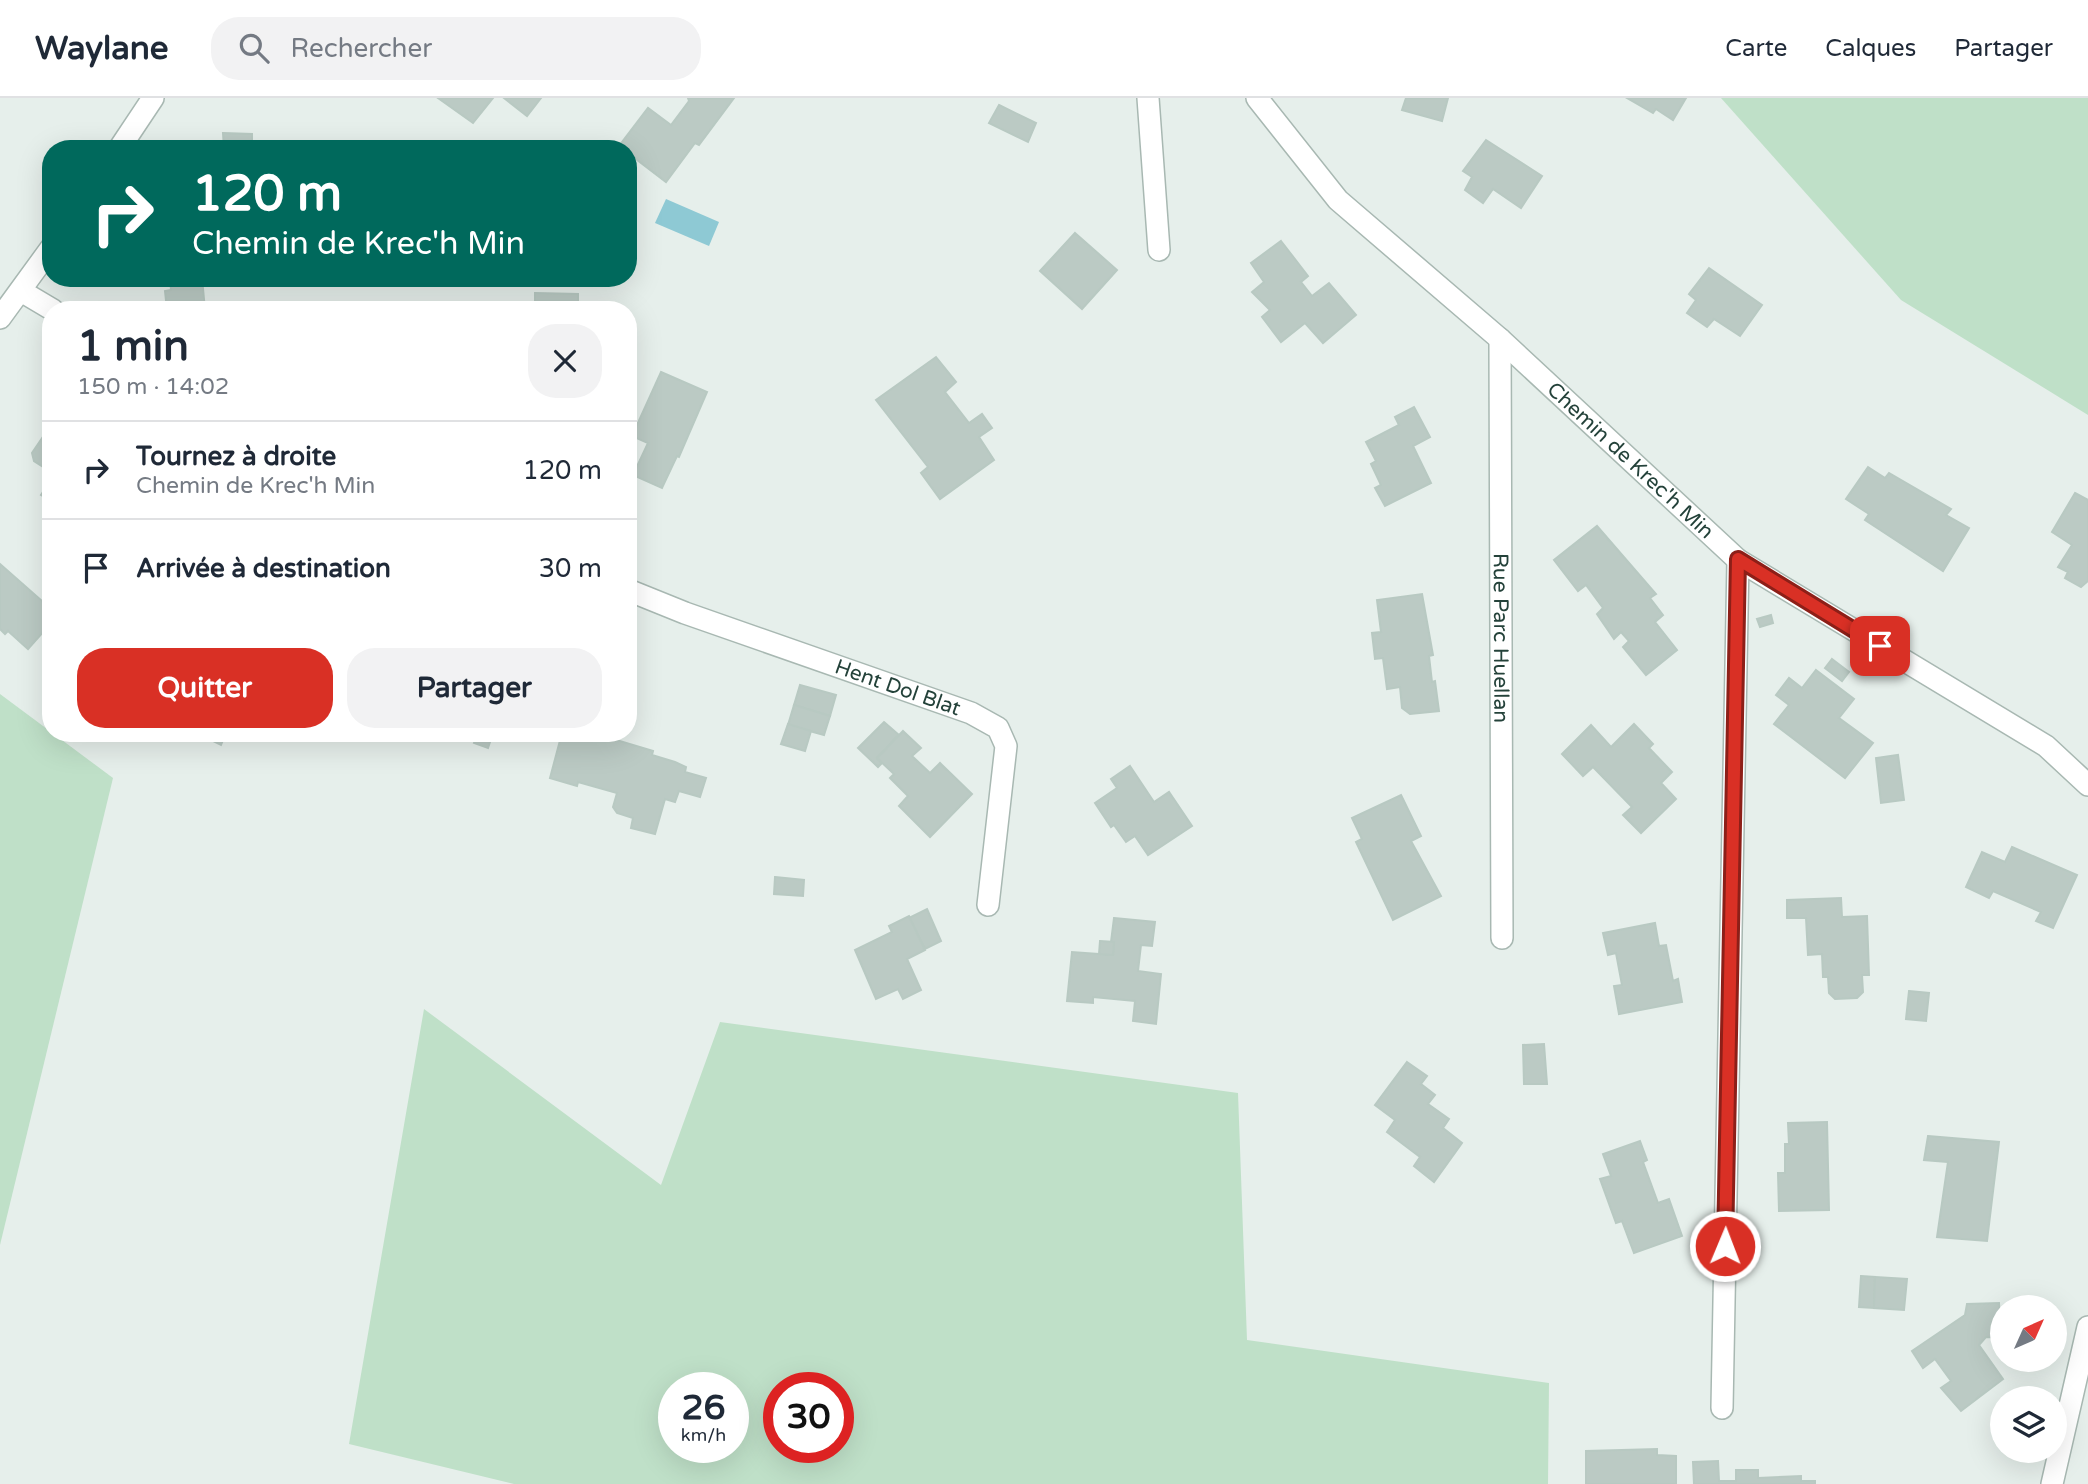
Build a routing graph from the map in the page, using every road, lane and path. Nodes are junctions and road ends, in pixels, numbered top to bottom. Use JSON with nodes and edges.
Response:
{"nodes":[{"id":1,"x":153,"y":98,"type":"edge"},
{"id":2,"x":1148,"y":98,"type":"edge"},
{"id":3,"x":1257,"y":98,"type":"edge"},
{"id":4,"x":125,"y":140,"type":"edge"},
{"id":5,"x":1159,"y":250,"type":"dead end"},
{"id":6,"x":42,"y":261,"type":"edge"},
{"id":7,"x":21,"y":291,"type":"junction"},
{"id":8,"x":42,"y":303,"type":"edge"},
{"id":9,"x":0,"y":318,"type":"edge"},
{"id":10,"x":1500,"y":339,"type":"junction"},
{"id":11,"x":1738,"y":559,"type":"junction"},
{"id":12,"x":637,"y":594,"type":"edge"},
{"id":13,"x":2088,"y":785,"type":"edge"},
{"id":14,"x":988,"y":905,"type":"dead end"},
{"id":15,"x":1502,"y":938,"type":"dead end"},
{"id":16,"x":2088,"y":1327,"type":"edge"},
{"id":17,"x":1722,"y":1408,"type":"dead end"},
{"id":18,"x":2052,"y":1484,"type":"edge"}],
"edges":[{"from":1,"to":4,"type":"street"},
{"from":2,"to":5,"type":"street"},
{"from":3,"to":10,"type":"street","name":"Chemin de Krec'h Min"},
{"from":6,"to":7,"type":"street"},
{"from":7,"to":8,"type":"street"},
{"from":7,"to":9,"type":"street"},
{"from":10,"to":11,"type":"street","name":"Chemin de Krec'h Min"},
{"from":10,"to":15,"type":"street","name":"Rue Parc Huellan"},
{"from":11,"to":13,"type":"street","name":"Chemin de Krec'h Min"},
{"from":11,"to":17,"type":"street"},
{"from":12,"to":14,"type":"street","name":"Hent Dol Blat"},
{"from":16,"to":18,"type":"street"}]}
